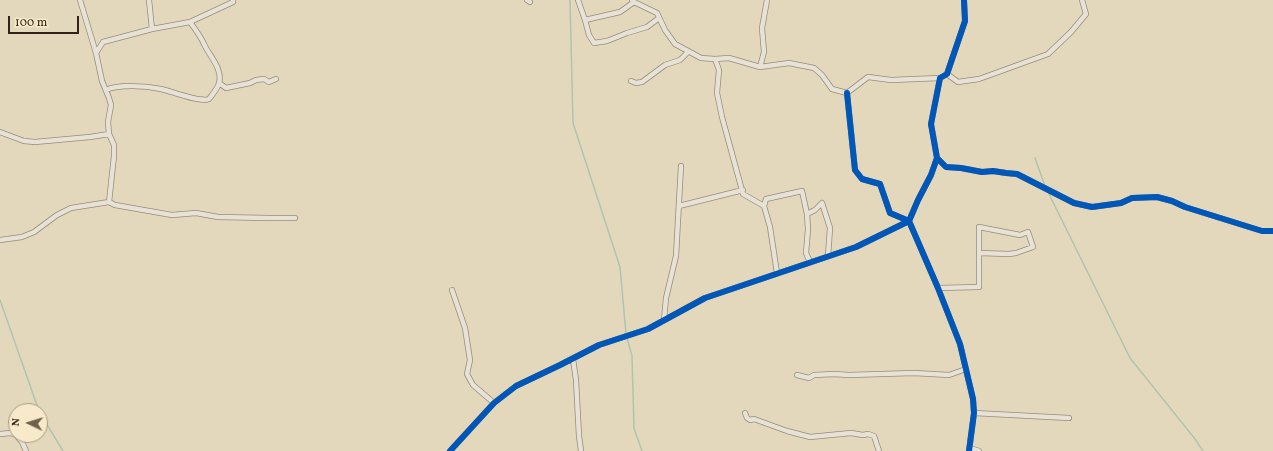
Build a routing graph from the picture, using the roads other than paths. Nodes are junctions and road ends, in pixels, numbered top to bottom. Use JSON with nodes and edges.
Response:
{"nodes":[{"id":1,"x":80,"y":0,"type":"edge"},
{"id":2,"x":149,"y":0,"type":"edge"},
{"id":3,"x":233,"y":0,"type":"edge"},
{"id":4,"x":578,"y":0,"type":"edge"},
{"id":5,"x":767,"y":0,"type":"edge"},
{"id":6,"x":964,"y":0,"type":"edge"},
{"id":7,"x":1082,"y":0,"type":"edge"},
{"id":8,"x":633,"y":1,"type":"edge"},
{"id":9,"x":659,"y":18,"type":"junction"},
{"id":10,"x":585,"y":20,"type":"junction"},
{"id":11,"x":190,"y":22,"type":"junction"},
{"id":12,"x":152,"y":29,"type":"junction"},
{"id":13,"x":688,"y":52,"type":"junction"},
{"id":14,"x":96,"y":53,"type":"junction"},
{"id":15,"x":715,"y":59,"type":"junction"},
{"id":16,"x":760,"y":67,"type":"junction"},
{"id":17,"x":947,"y":74,"type":"junction"},
{"id":18,"x":940,"y":78,"type":"junction"},
{"id":19,"x":276,"y":79,"type":"dead end"},
{"id":20,"x":631,"y":82,"type":"dead end"},
{"id":21,"x":219,"y":83,"type":"junction"},
{"id":22,"x":106,"y":90,"type":"junction"},
{"id":23,"x":847,"y":93,"type":"junction"},
{"id":24,"x":0,"y":132,"type":"edge"},
{"id":25,"x":109,"y":134,"type":"junction"},
{"id":26,"x":936,"y":158,"type":"junction"},
{"id":27,"x":681,"y":166,"type":"dead end"},
{"id":28,"x":743,"y":190,"type":"junction"},
{"id":29,"x":109,"y":202,"type":"junction"},
{"id":30,"x":679,"y":206,"type":"junction"},
{"id":31,"x":764,"y":206,"type":"junction"},
{"id":32,"x":807,"y":214,"type":"junction"},
{"id":33,"x":295,"y":218,"type":"dead end"},
{"id":34,"x":909,"y":221,"type":"junction"},
{"id":35,"x":1273,"y":231,"type":"edge"},
{"id":36,"x":0,"y":240,"type":"edge"},
{"id":37,"x":979,"y":253,"type":"junction"},
{"id":38,"x":828,"y":256,"type":"junction"},
{"id":39,"x":810,"y":262,"type":"junction"},
{"id":40,"x":777,"y":273,"type":"junction"},
{"id":41,"x":938,"y":288,"type":"junction"},
{"id":42,"x":452,"y":290,"type":"dead end"},
{"id":43,"x":664,"y":320,"type":"junction"},
{"id":44,"x":573,"y":359,"type":"junction"},
{"id":45,"x":966,"y":369,"type":"junction"},
{"id":46,"x":797,"y":375,"type":"dead end"},
{"id":47,"x":494,"y":403,"type":"junction"},
{"id":48,"x":746,"y":413,"type":"dead end"},
{"id":49,"x":974,"y":413,"type":"junction"},
{"id":50,"x":1069,"y":418,"type":"dead end"},
{"id":51,"x":969,"y":449,"type":"edge"},
{"id":52,"x":450,"y":451,"type":"edge"},
{"id":53,"x":581,"y":451,"type":"edge"},
{"id":54,"x":879,"y":451,"type":"edge"},
{"id":55,"x":979,"y":451,"type":"edge"}],
"edges":[{"from":1,"to":14,"type":"street"},
{"from":2,"to":12,"type":"street"},
{"from":3,"to":11,"type":"street"},
{"from":4,"to":10,"type":"street"},
{"from":5,"to":16,"type":"street"},
{"from":6,"to":17,"type":"street"},
{"from":7,"to":17,"type":"street"},
{"from":8,"to":9,"type":"street"},
{"from":8,"to":10,"type":"street"},
{"from":9,"to":10,"type":"street"},
{"from":9,"to":13,"type":"street"},
{"from":11,"to":12,"type":"street"},
{"from":11,"to":21,"type":"street"},
{"from":12,"to":14,"type":"street"},
{"from":13,"to":15,"type":"street"},
{"from":13,"to":20,"type":"street"},
{"from":14,"to":22,"type":"street"},
{"from":15,"to":16,"type":"street"},
{"from":15,"to":28,"type":"street"},
{"from":16,"to":23,"type":"street"},
{"from":17,"to":18,"type":"street"},
{"from":18,"to":23,"type":"street"},
{"from":18,"to":26,"type":"street"},
{"from":19,"to":21,"type":"street"},
{"from":21,"to":22,"type":"street"},
{"from":22,"to":25,"type":"street"},
{"from":23,"to":34,"type":"street"},
{"from":24,"to":25,"type":"street"},
{"from":25,"to":29,"type":"street"},
{"from":26,"to":34,"type":"street"},
{"from":26,"to":35,"type":"street"},
{"from":27,"to":30,"type":"street"},
{"from":28,"to":30,"type":"street"},
{"from":28,"to":31,"type":"street"},
{"from":29,"to":33,"type":"street"},
{"from":29,"to":36,"type":"street"},
{"from":30,"to":43,"type":"street"},
{"from":31,"to":32,"type":"street"},
{"from":31,"to":40,"type":"street"},
{"from":32,"to":38,"type":"street"},
{"from":32,"to":39,"type":"street"},
{"from":34,"to":38,"type":"street"},
{"from":34,"to":41,"type":"street"},
{"from":37,"to":37,"type":"street"},
{"from":37,"to":41,"type":"street"},
{"from":38,"to":39,"type":"street"},
{"from":39,"to":40,"type":"street"},
{"from":40,"to":43,"type":"street"},
{"from":41,"to":45,"type":"street"},
{"from":42,"to":47,"type":"street"},
{"from":43,"to":44,"type":"street"},
{"from":44,"to":47,"type":"street"},
{"from":44,"to":53,"type":"street"},
{"from":45,"to":46,"type":"street"},
{"from":45,"to":49,"type":"street"},
{"from":47,"to":52,"type":"street"},
{"from":48,"to":54,"type":"street"},
{"from":49,"to":50,"type":"street"},
{"from":49,"to":51,"type":"street"},
{"from":51,"to":55,"type":"street"}]}
